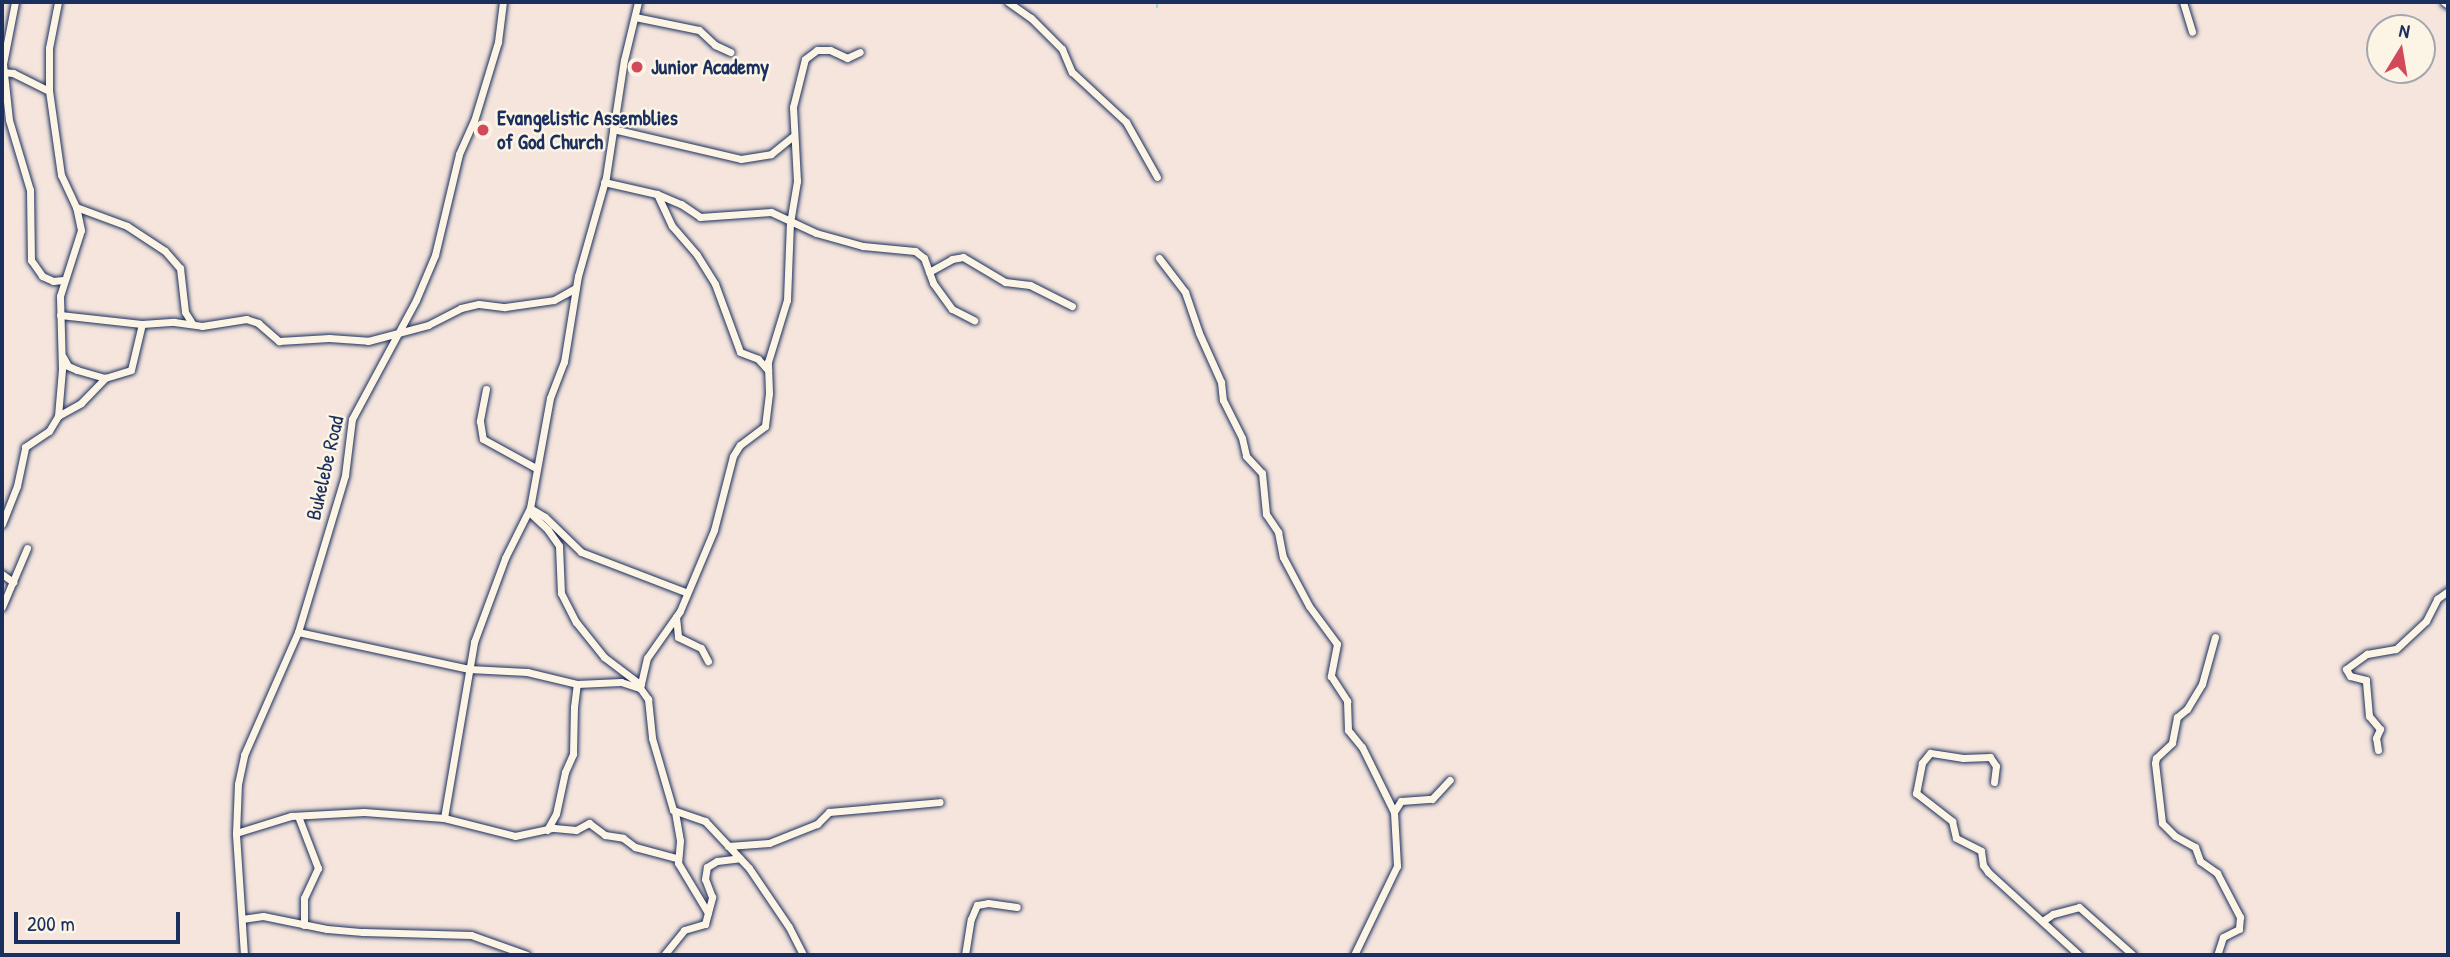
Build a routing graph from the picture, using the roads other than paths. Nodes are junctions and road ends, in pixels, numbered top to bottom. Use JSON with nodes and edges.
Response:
{"nodes":[{"id":1,"x":15,"y":2,"type":"edge"},
{"id":2,"x":58,"y":2,"type":"edge"},
{"id":3,"x":503,"y":2,"type":"edge"},
{"id":4,"x":638,"y":2,"type":"edge"},
{"id":5,"x":1009,"y":2,"type":"edge"},
{"id":6,"x":2183,"y":2,"type":"edge"},
{"id":7,"x":635,"y":16,"type":"junction"},
{"id":8,"x":2192,"y":32,"type":"dead end"},
{"id":9,"x":730,"y":52,"type":"dead end"},
{"id":10,"x":860,"y":52,"type":"dead end"},
{"id":11,"x":3,"y":72,"type":"edge"},
{"id":12,"x":49,"y":91,"type":"junction"},
{"id":13,"x":4,"y":111,"type":"edge"},
{"id":14,"x":613,"y":129,"type":"junction"},
{"id":15,"x":793,"y":136,"type":"junction"},
{"id":16,"x":1157,"y":177,"type":"dead end"},
{"id":17,"x":604,"y":182,"type":"junction"},
{"id":18,"x":657,"y":194,"type":"junction"},
{"id":19,"x":76,"y":207,"type":"junction"},
{"id":20,"x":790,"y":223,"type":"junction"},
{"id":21,"x":1159,"y":258,"type":"dead end"},
{"id":22,"x":929,"y":272,"type":"junction"},
{"id":23,"x":63,"y":280,"type":"junction"},
{"id":24,"x":576,"y":288,"type":"junction"},
{"id":25,"x":1072,"y":306,"type":"dead end"},
{"id":26,"x":60,"y":315,"type":"junction"},
{"id":27,"x":974,"y":320,"type":"dead end"},
{"id":28,"x":142,"y":324,"type":"junction"},
{"id":29,"x":194,"y":324,"type":"junction"},
{"id":30,"x":397,"y":334,"type":"junction"},
{"id":31,"x":61,"y":353,"type":"junction"},
{"id":32,"x":768,"y":370,"type":"junction"},
{"id":33,"x":105,"y":378,"type":"junction"},
{"id":34,"x":486,"y":389,"type":"dead end"},
{"id":35,"x":58,"y":416,"type":"junction"},
{"id":36,"x":536,"y":468,"type":"junction"},
{"id":37,"x":529,"y":510,"type":"junction"},
{"id":38,"x":2,"y":524,"type":"edge"},
{"id":39,"x":27,"y":548,"type":"dead end"},
{"id":40,"x":2,"y":574,"type":"edge"},
{"id":41,"x":13,"y":582,"type":"junction"},
{"id":42,"x":2448,"y":591,"type":"edge"},
{"id":43,"x":685,"y":592,"type":"junction"},
{"id":44,"x":2,"y":607,"type":"edge"},
{"id":45,"x":677,"y":616,"type":"junction"},
{"id":46,"x":298,"y":632,"type":"junction"},
{"id":47,"x":2215,"y":637,"type":"dead end"},
{"id":48,"x":708,"y":661,"type":"dead end"},
{"id":49,"x":469,"y":669,"type":"junction"},
{"id":50,"x":577,"y":684,"type":"junction"},
{"id":51,"x":641,"y":687,"type":"junction"},
{"id":52,"x":2378,"y":750,"type":"dead end"},
{"id":53,"x":1450,"y":780,"type":"dead end"},
{"id":54,"x":1994,"y":782,"type":"dead end"},
{"id":55,"x":940,"y":802,"type":"dead end"},
{"id":56,"x":675,"y":812,"type":"junction"},
{"id":57,"x":1394,"y":812,"type":"junction"},
{"id":58,"x":298,"y":816,"type":"junction"},
{"id":59,"x":444,"y":818,"type":"junction"},
{"id":60,"x":547,"y":830,"type":"junction"},
{"id":61,"x":236,"y":833,"type":"junction"},
{"id":62,"x":728,"y":846,"type":"junction"},
{"id":63,"x":676,"y":858,"type":"junction"},
{"id":64,"x":740,"y":858,"type":"junction"},
{"id":65,"x":1017,"y":907,"type":"dead end"},
{"id":66,"x":708,"y":913,"type":"junction"},
{"id":67,"x":242,"y":919,"type":"junction"},
{"id":68,"x":2044,"y":920,"type":"junction"},
{"id":69,"x":304,"y":925,"type":"junction"},
{"id":70,"x":244,"y":955,"type":"edge"},
{"id":71,"x":527,"y":955,"type":"edge"},
{"id":72,"x":664,"y":955,"type":"edge"},
{"id":73,"x":803,"y":955,"type":"edge"},
{"id":74,"x":965,"y":955,"type":"edge"},
{"id":75,"x":1354,"y":955,"type":"edge"},
{"id":76,"x":2079,"y":955,"type":"edge"},
{"id":77,"x":2133,"y":955,"type":"edge"},
{"id":78,"x":2217,"y":955,"type":"edge"}],
"edges":[{"from":1,"to":11,"type":"street"},
{"from":2,"to":12,"type":"street"},
{"from":3,"to":30,"type":"street","name":"Bukelebe Road"},
{"from":4,"to":7,"type":"street"},
{"from":5,"to":16,"type":"street"},
{"from":6,"to":8,"type":"street"},
{"from":7,"to":9,"type":"street"},
{"from":7,"to":14,"type":"street"},
{"from":10,"to":15,"type":"street"},
{"from":11,"to":12,"type":"street"},
{"from":11,"to":13,"type":"street"},
{"from":12,"to":19,"type":"street"},
{"from":13,"to":23,"type":"street"},
{"from":14,"to":15,"type":"street"},
{"from":14,"to":17,"type":"street"},
{"from":15,"to":20,"type":"street"},
{"from":17,"to":18,"type":"street"},
{"from":17,"to":24,"type":"street"},
{"from":18,"to":20,"type":"street"},
{"from":18,"to":32,"type":"street"},
{"from":19,"to":23,"type":"street"},
{"from":19,"to":29,"type":"street"},
{"from":20,"to":22,"type":"street"},
{"from":20,"to":32,"type":"street"},
{"from":21,"to":57,"type":"street"},
{"from":22,"to":25,"type":"street"},
{"from":22,"to":27,"type":"street"},
{"from":23,"to":26,"type":"street"},
{"from":24,"to":30,"type":"street"},
{"from":24,"to":36,"type":"street"},
{"from":26,"to":28,"type":"street"},
{"from":26,"to":31,"type":"street"},
{"from":28,"to":29,"type":"street"},
{"from":28,"to":33,"type":"street"},
{"from":29,"to":30,"type":"street"},
{"from":30,"to":46,"type":"street","name":"Bukelebe Road"},
{"from":31,"to":33,"type":"street"},
{"from":31,"to":35,"type":"street"},
{"from":32,"to":43,"type":"street"},
{"from":33,"to":35,"type":"street"},
{"from":34,"to":36,"type":"street"},
{"from":35,"to":38,"type":"street"},
{"from":36,"to":37,"type":"street"},
{"from":37,"to":43,"type":"street"},
{"from":37,"to":49,"type":"street"},
{"from":37,"to":51,"type":"street"},
{"from":39,"to":41,"type":"street"},
{"from":40,"to":41,"type":"street"},
{"from":41,"to":44,"type":"street"},
{"from":42,"to":52,"type":"street"},
{"from":43,"to":45,"type":"street"},
{"from":45,"to":48,"type":"street"},
{"from":45,"to":51,"type":"street"},
{"from":46,"to":49,"type":"street"},
{"from":46,"to":61,"type":"street","name":"Bukelebe Road"},
{"from":47,"to":78,"type":"street"},
{"from":49,"to":50,"type":"street"},
{"from":49,"to":59,"type":"street"},
{"from":50,"to":51,"type":"street"},
{"from":50,"to":60,"type":"street"},
{"from":51,"to":56,"type":"street"},
{"from":53,"to":57,"type":"street"},
{"from":54,"to":68,"type":"street"},
{"from":55,"to":62,"type":"street"},
{"from":56,"to":62,"type":"street"},
{"from":56,"to":63,"type":"street"},
{"from":57,"to":75,"type":"street"},
{"from":58,"to":59,"type":"street"},
{"from":58,"to":61,"type":"street"},
{"from":58,"to":69,"type":"street"},
{"from":59,"to":60,"type":"street"},
{"from":60,"to":63,"type":"street"},
{"from":61,"to":67,"type":"street","name":"Bukelebe Road"},
{"from":62,"to":64,"type":"street"},
{"from":63,"to":66,"type":"street"},
{"from":64,"to":66,"type":"street"},
{"from":64,"to":73,"type":"street"},
{"from":65,"to":74,"type":"street"},
{"from":66,"to":72,"type":"street"},
{"from":67,"to":69,"type":"street"},
{"from":67,"to":70,"type":"street","name":"Bukelebe Road"},
{"from":68,"to":76,"type":"street"},
{"from":68,"to":77,"type":"street"},
{"from":69,"to":71,"type":"street"}]}
